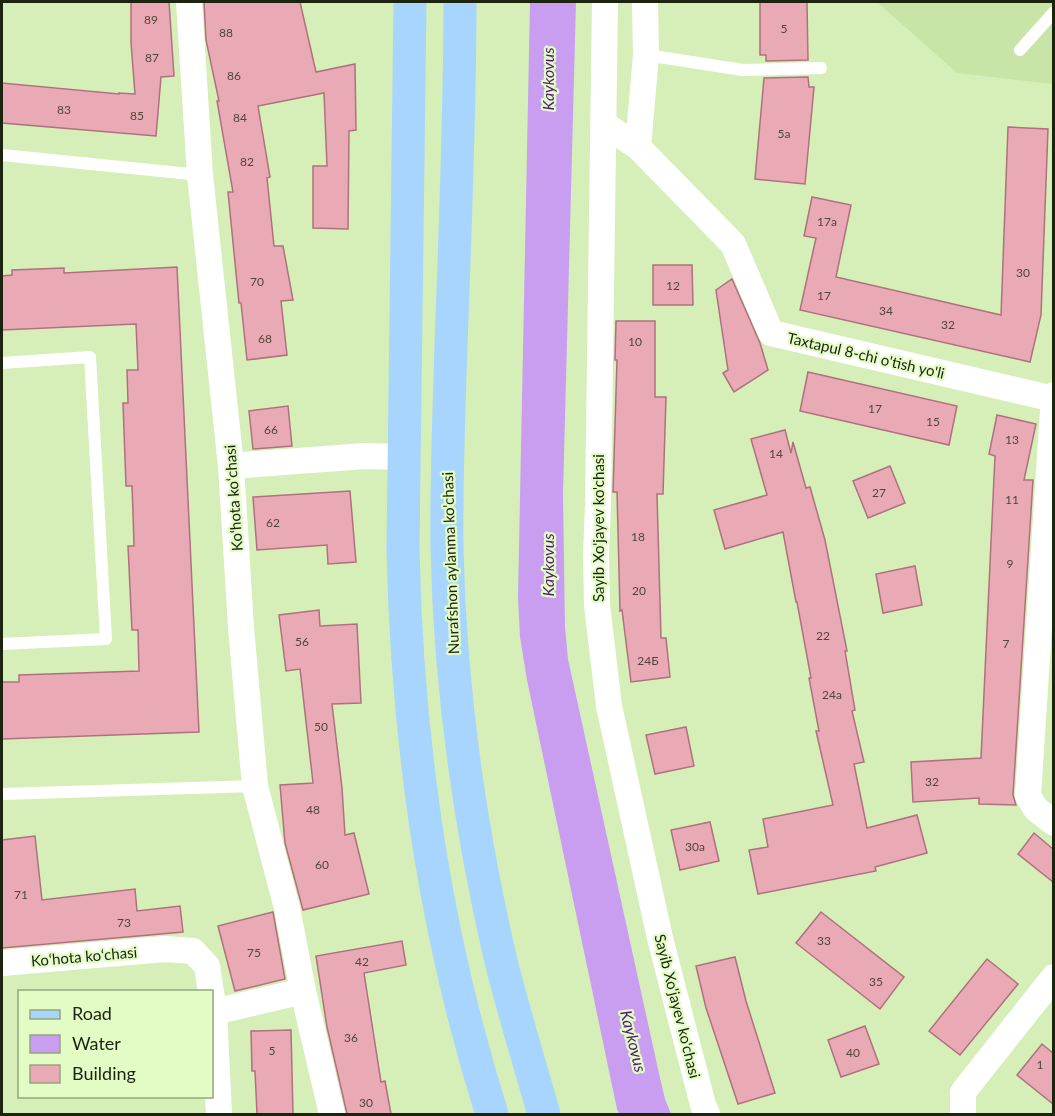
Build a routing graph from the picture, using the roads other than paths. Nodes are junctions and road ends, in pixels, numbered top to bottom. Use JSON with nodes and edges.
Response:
{"nodes":[{"id":1,"x":189,"y":2,"type":"edge"},
{"id":2,"x":410,"y":2,"type":"edge"},
{"id":3,"x":460,"y":2,"type":"edge"},
{"id":4,"x":605,"y":2,"type":"edge"},
{"id":5,"x":645,"y":2,"type":"edge"},
{"id":6,"x":1053,"y":12,"type":"edge"},
{"id":7,"x":1020,"y":50,"type":"dead end"},
{"id":8,"x":646,"y":55,"type":"junction"},
{"id":9,"x":821,"y":68,"type":"dead end"},
{"id":10,"x":604,"y":124,"type":"junction"},
{"id":11,"x":638,"y":147,"type":"junction"},
{"id":12,"x":2,"y":155,"type":"edge"},
{"id":13,"x":200,"y":175,"type":"junction"},
{"id":14,"x":2,"y":363,"type":"edge"},
{"id":15,"x":1053,"y":397,"type":"edge"},
{"id":16,"x":403,"y":457,"type":"junction"},
{"id":17,"x":231,"y":466,"type":"junction"},
{"id":18,"x":2,"y":644,"type":"edge"},
{"id":19,"x":255,"y":786,"type":"junction"},
{"id":20,"x":2,"y":794,"type":"edge"},
{"id":21,"x":1053,"y":823,"type":"edge"},
{"id":22,"x":2,"y":963,"type":"edge"},
{"id":23,"x":1053,"y":977,"type":"edge"},
{"id":24,"x":211,"y":990,"type":"edge"},
{"id":25,"x":303,"y":991,"type":"junction"},
{"id":26,"x":213,"y":1000,"type":"edge"},
{"id":27,"x":213,"y":1016,"type":"edge"},
{"id":28,"x":963,"y":1103,"type":"edge"},
{"id":29,"x":219,"y":1114,"type":"edge"},
{"id":30,"x":332,"y":1114,"type":"edge"},
{"id":31,"x":492,"y":1114,"type":"edge"},
{"id":32,"x":544,"y":1114,"type":"edge"},
{"id":33,"x":707,"y":1114,"type":"edge"}],
"edges":[{"from":1,"to":13,"type":"street","name":"Koʻhota koʻchasi"},
{"from":2,"to":16,"type":"main road"},
{"from":3,"to":32,"type":"main road","name":"Nurafshon aylanma ko'chasi"},
{"from":4,"to":10,"type":"street","name":"Sayib Xo'jayev ko'chasi"},
{"from":5,"to":8,"type":"street"},
{"from":6,"to":7,"type":"lane"},
{"from":8,"to":9,"type":"lane"},
{"from":8,"to":11,"type":"street"},
{"from":10,"to":11,"type":"street","name":"Taxtapul 8-chi o'tish yo'li"},
{"from":10,"to":33,"type":"street","name":"Sayib Xo'jayev ko'chasi"},
{"from":11,"to":15,"type":"street","name":"Taxtapul 8-chi o'tish yo'li"},
{"from":12,"to":13,"type":"lane"},
{"from":13,"to":17,"type":"street","name":"Koʻhota koʻchasi"},
{"from":14,"to":18,"type":"lane"},
{"from":15,"to":21,"type":"street"},
{"from":16,"to":17,"type":"street"},
{"from":16,"to":31,"type":"main road"},
{"from":17,"to":19,"type":"street","name":"Koʻhota koʻchasi"},
{"from":19,"to":20,"type":"lane"},
{"from":19,"to":25,"type":"street","name":"Koʻhota koʻchasi"},
{"from":22,"to":24,"type":"street","name":"Koʻhota koʻchasi"},
{"from":23,"to":28,"type":"street"},
{"from":25,"to":26,"type":"street"},
{"from":25,"to":30,"type":"street","name":"Koʻhota koʻchasi"},
{"from":27,"to":29,"type":"street","name":"Koʻhota koʻchasi"}]}
